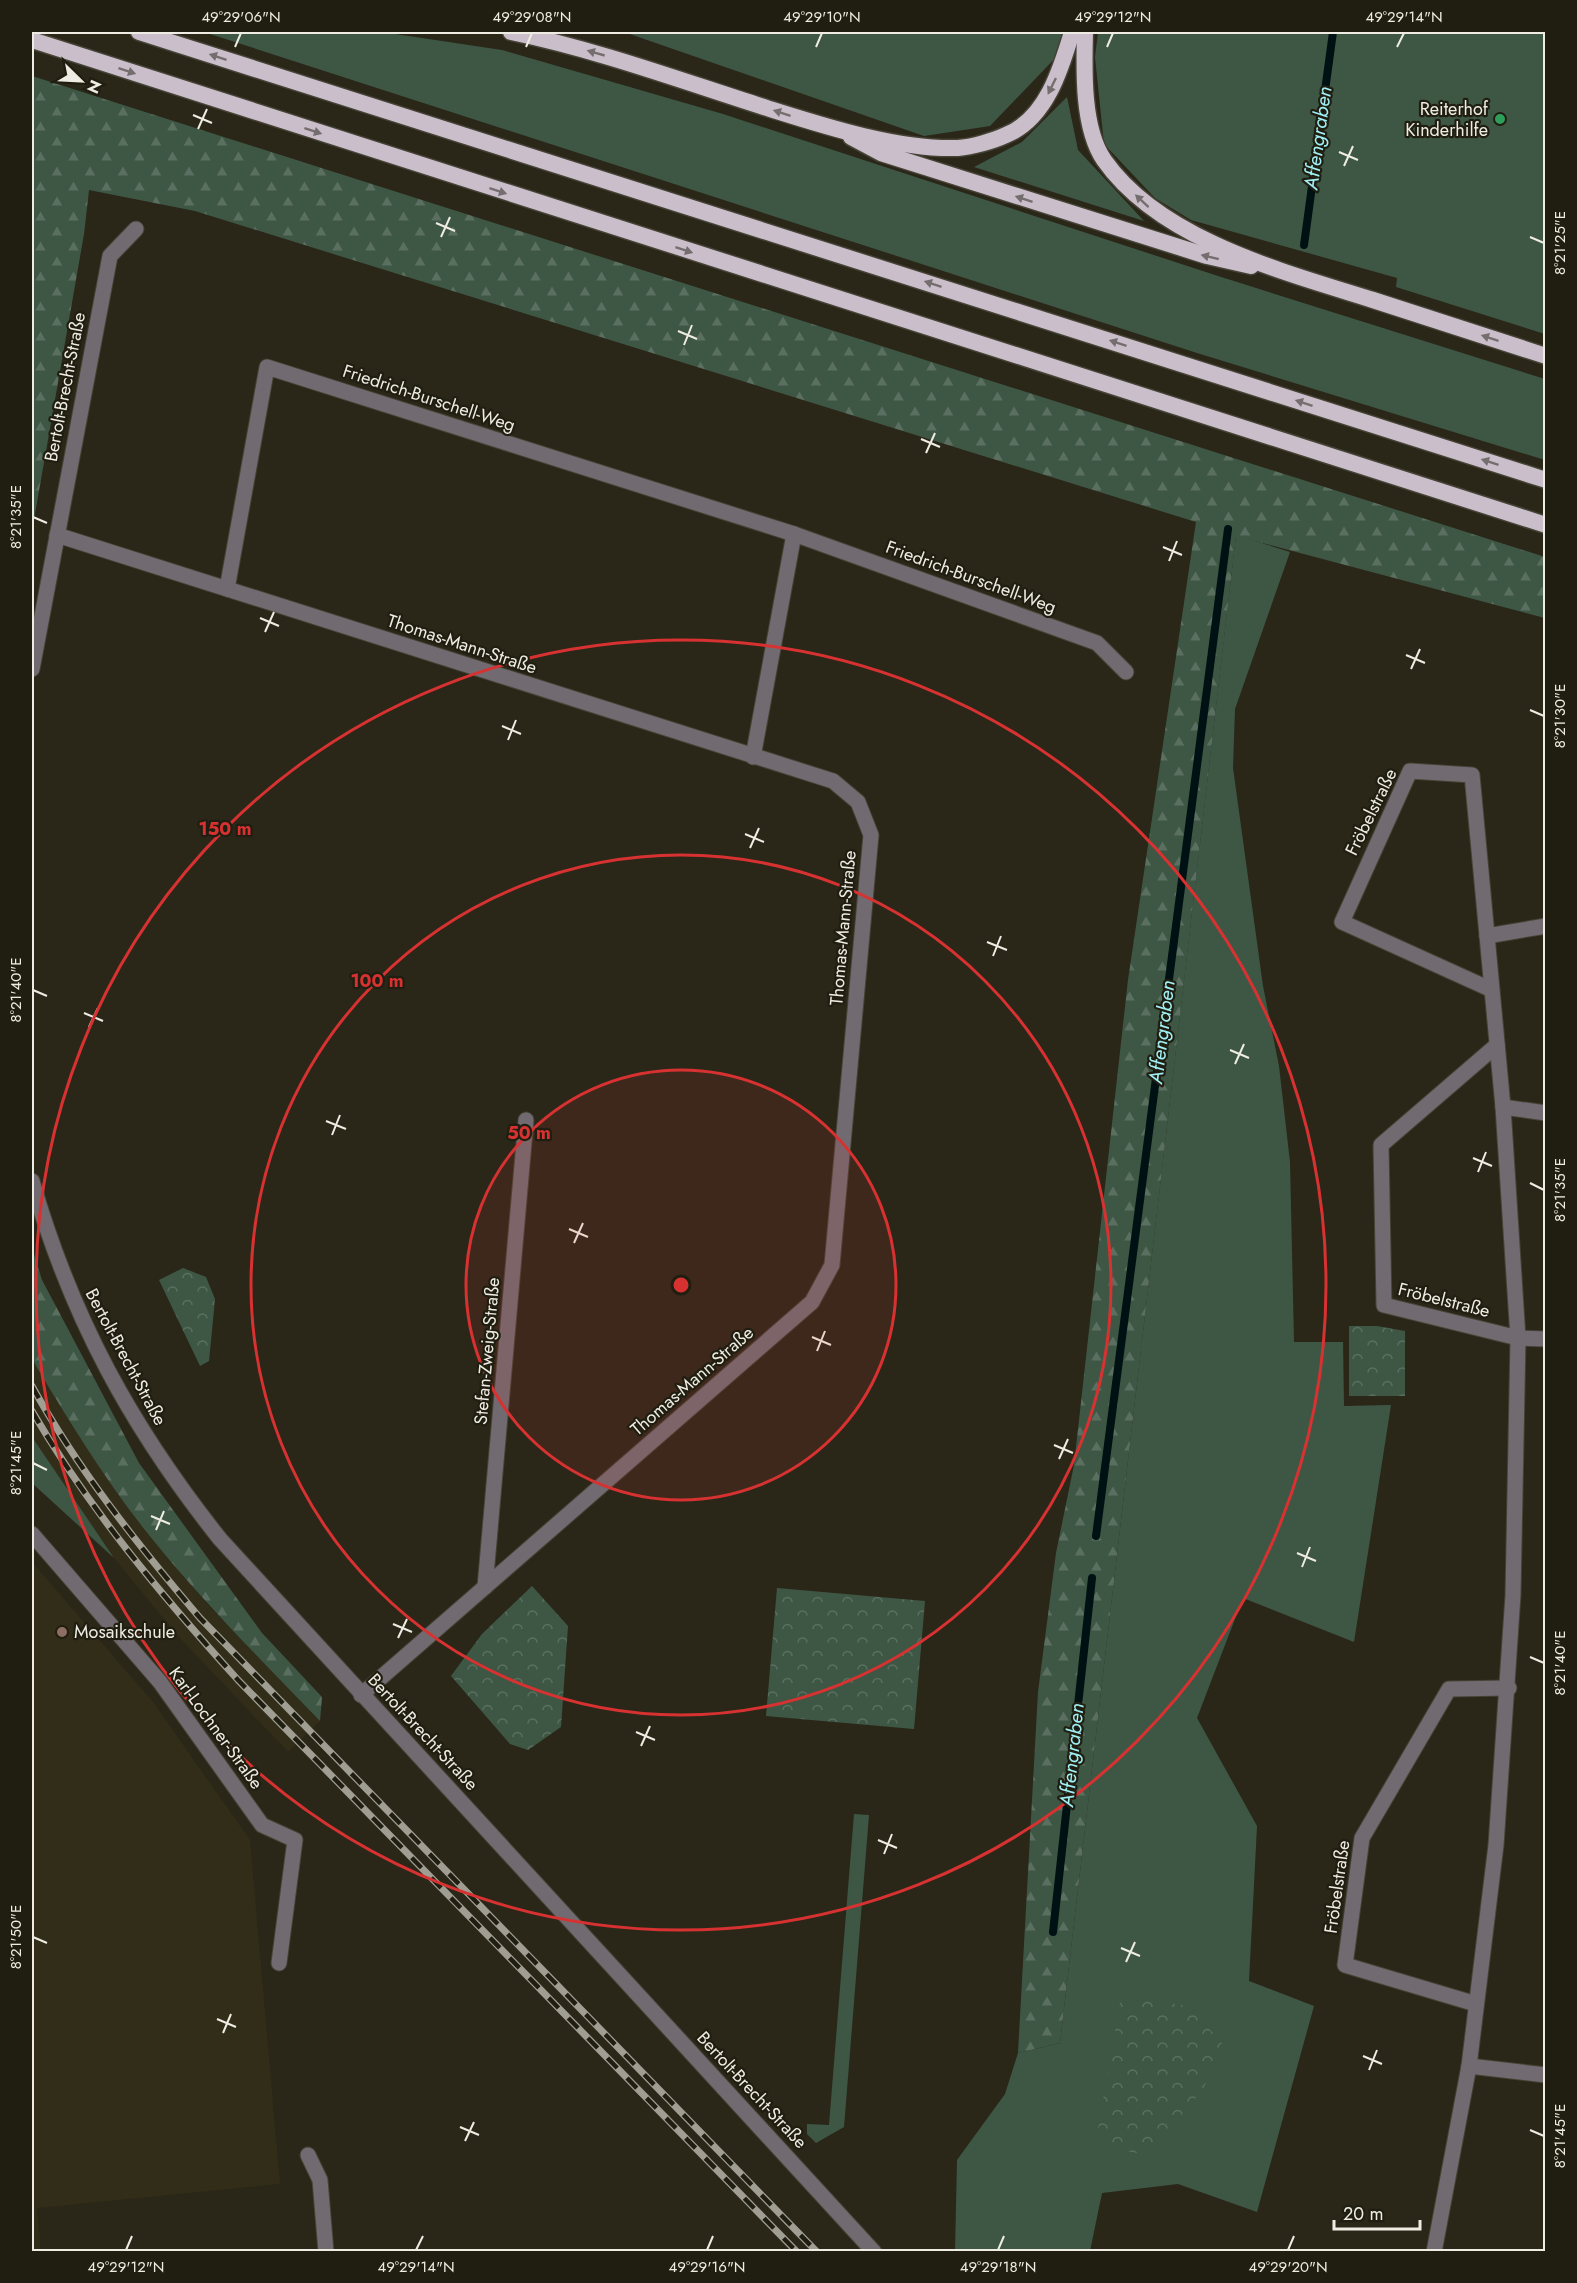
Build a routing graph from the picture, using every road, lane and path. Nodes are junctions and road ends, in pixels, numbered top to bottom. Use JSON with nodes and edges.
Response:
{"nodes":[{"id":1,"x":140,"y":32,"type":"edge"},
{"id":2,"x":511,"y":32,"type":"edge"},
{"id":3,"x":1072,"y":32,"type":"edge"},
{"id":4,"x":1085,"y":32,"type":"edge"},
{"id":5,"x":32,"y":40,"type":"edge"},
{"id":6,"x":838,"y":130,"type":"junction"},
{"id":7,"x":136,"y":229,"type":"dead end"},
{"id":8,"x":1288,"y":273,"type":"junction"},
{"id":9,"x":1545,"y":356,"type":"edge"},
{"id":10,"x":1545,"y":480,"type":"edge"},
{"id":11,"x":1545,"y":525,"type":"edge"},
{"id":12,"x":794,"y":534,"type":"junction"},
{"id":13,"x":57,"y":535,"type":"junction"},
{"id":14,"x":227,"y":589,"type":"junction"},
{"id":15,"x":32,"y":669,"type":"edge"},
{"id":16,"x":1126,"y":672,"type":"dead end"},
{"id":17,"x":753,"y":757,"type":"junction"},
{"id":18,"x":1545,"y":926,"type":"edge"},
{"id":19,"x":1487,"y":936,"type":"junction"},
{"id":20,"x":1492,"y":990,"type":"junction"},
{"id":21,"x":1497,"y":1045,"type":"junction"},
{"id":22,"x":1503,"y":1107,"type":"junction"},
{"id":23,"x":1545,"y":1113,"type":"edge"},
{"id":24,"x":526,"y":1120,"type":"dead end"},
{"id":25,"x":32,"y":1181,"type":"edge"},
{"id":26,"x":1518,"y":1338,"type":"junction"},
{"id":27,"x":1545,"y":1339,"type":"edge"},
{"id":28,"x":32,"y":1534,"type":"edge"},
{"id":29,"x":484,"y":1587,"type":"junction"},
{"id":30,"x":1509,"y":1688,"type":"junction"},
{"id":31,"x":361,"y":1695,"type":"junction"},
{"id":32,"x":279,"y":1963,"type":"dead end"},
{"id":33,"x":1476,"y":2004,"type":"junction"},
{"id":34,"x":1468,"y":2066,"type":"junction"},
{"id":35,"x":1545,"y":2076,"type":"edge"},
{"id":36,"x":308,"y":2155,"type":"dead end"},
{"id":37,"x":326,"y":2252,"type":"edge"},
{"id":38,"x":874,"y":2252,"type":"edge"},
{"id":39,"x":1434,"y":2252,"type":"edge"}],
"edges":[{"from":10,"to":1,"type":"highway","one_way":true},
{"from":6,"to":2,"type":"highway","one_way":true},
{"from":3,"to":6,"type":"highway","one_way":true},
{"from":8,"to":4,"type":"highway","one_way":true},
{"from":5,"to":11,"type":"highway","one_way":true},
{"from":8,"to":6,"type":"highway","one_way":true},
{"from":7,"to":13,"type":"street","name":"Bertolt-Brecht-Straße"},
{"from":9,"to":8,"type":"highway","one_way":true},
{"from":12,"to":14,"type":"street","name":"Friedrich-Burschell-Weg"},
{"from":12,"to":16,"type":"street","name":"Friedrich-Burschell-Weg"},
{"from":12,"to":17,"type":"street"},
{"from":13,"to":14,"type":"street","name":"Thomas-Mann-Straße"},
{"from":13,"to":15,"type":"street","name":"Bertolt-Brecht-Straße"},
{"from":14,"to":17,"type":"street","name":"Thomas-Mann-Straße"},
{"from":17,"to":29,"type":"street","name":"Thomas-Mann-Straße"},
{"from":18,"to":19,"type":"street"},
{"from":19,"to":20,"type":"street","name":"Fröbelstraße"},
{"from":19,"to":20,"type":"street","name":"Fröbelstraße"},
{"from":20,"to":21,"type":"street","name":"Fröbelstraße"},
{"from":21,"to":22,"type":"street","name":"Fröbelstraße"},
{"from":21,"to":26,"type":"street","name":"Fröbelstraße"},
{"from":22,"to":23,"type":"street"},
{"from":22,"to":26,"type":"street","name":"Fröbelstraße"},
{"from":24,"to":29,"type":"street","name":"Stefan-Zweig-Straße"},
{"from":25,"to":31,"type":"street","name":"Bertolt-Brecht-Straße"},
{"from":26,"to":27,"type":"street"},
{"from":26,"to":30,"type":"street","name":"Fröbelstraße"},
{"from":28,"to":32,"type":"street","name":"Karl-Lochner-Straße"},
{"from":29,"to":31,"type":"street","name":"Thomas-Mann-Straße"},
{"from":30,"to":33,"type":"street","name":"Fröbelstraße"},
{"from":30,"to":33,"type":"street","name":"Fröbelstraße"},
{"from":31,"to":38,"type":"street","name":"Bertolt-Brecht-Straße"},
{"from":33,"to":34,"type":"street","name":"Fröbelstraße"},
{"from":34,"to":35,"type":"street"},
{"from":34,"to":39,"type":"street","name":"Fröbelstraße"},
{"from":36,"to":37,"type":"street"}]}
